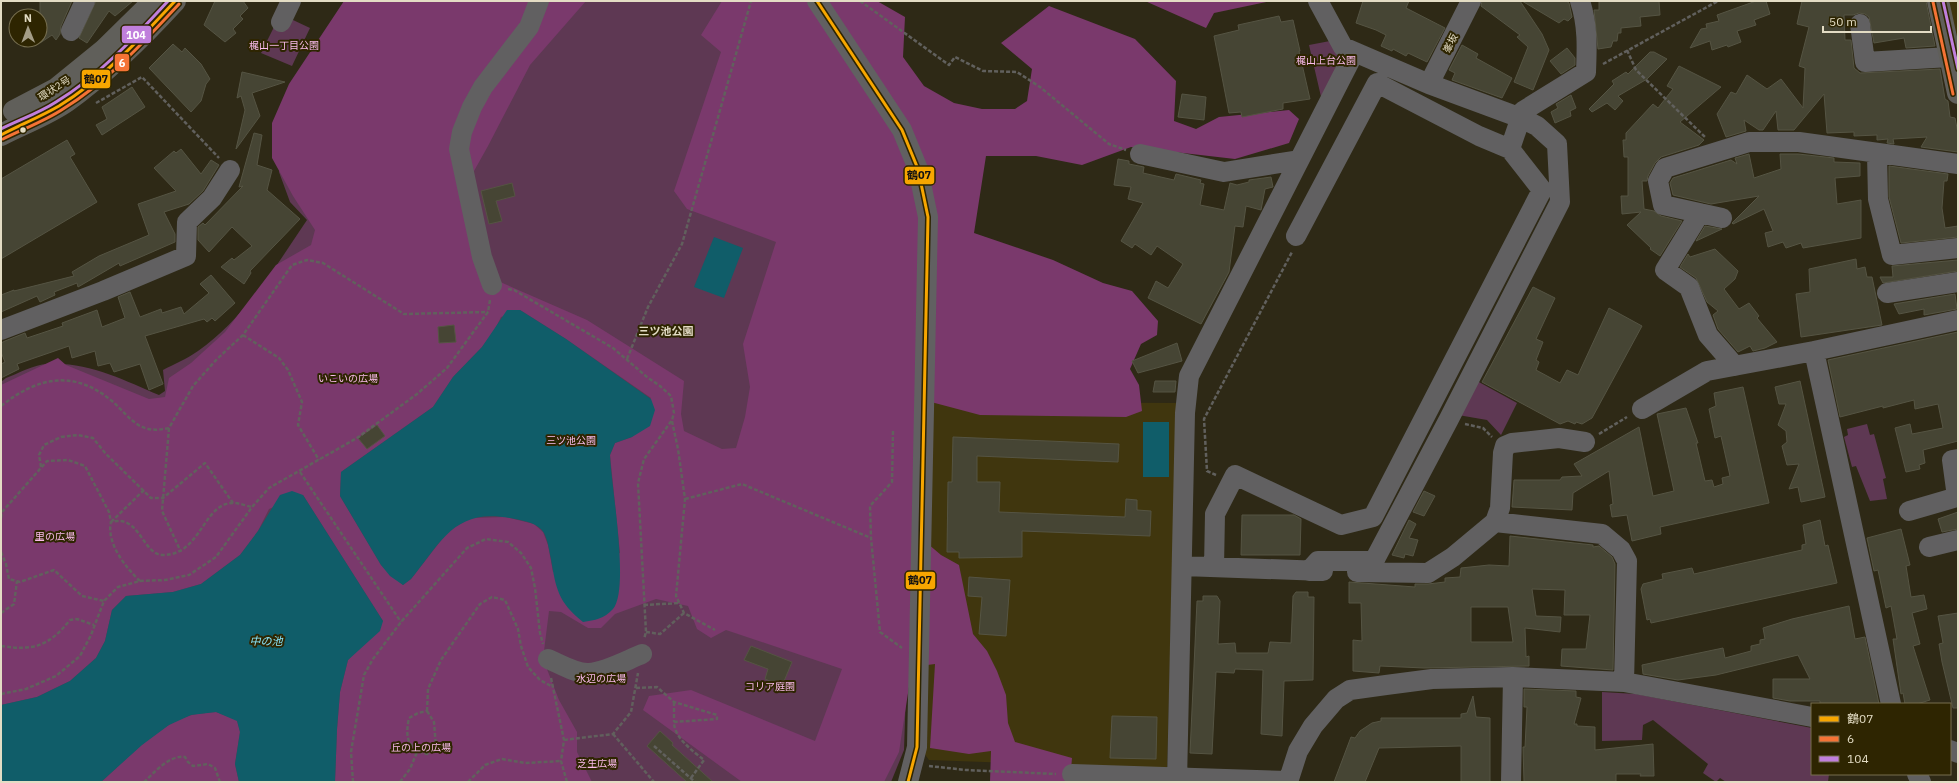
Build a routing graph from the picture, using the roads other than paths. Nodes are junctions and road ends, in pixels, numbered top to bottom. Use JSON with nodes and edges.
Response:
{"nodes":[{"id":1,"x":85,"y":1,"type":"edge"},
{"id":2,"x":154,"y":1,"type":"edge"},
{"id":3,"x":175,"y":1,"type":"edge"},
{"id":4,"x":291,"y":1,"type":"edge"},
{"id":5,"x":539,"y":1,"type":"edge"},
{"id":6,"x":817,"y":1,"type":"edge"},
{"id":7,"x":1318,"y":1,"type":"edge"},
{"id":8,"x":1471,"y":1,"type":"edge"},
{"id":9,"x":1580,"y":1,"type":"edge"},
{"id":10,"x":1938,"y":1,"type":"edge"},
{"id":11,"x":282,"y":22,"type":"dead end"},
{"id":12,"x":1860,"y":24,"type":"dead end"},
{"id":13,"x":70,"y":31,"type":"dead end"},
{"id":14,"x":1354,"y":52,"type":"junction"},
{"id":15,"x":1950,"y":57,"type":"junction"},
{"id":16,"x":1429,"y":84,"type":"junction"},
{"id":17,"x":1958,"y":94,"type":"edge"},
{"id":18,"x":1521,"y":118,"type":"junction"},
{"id":19,"x":1,"y":119,"type":"edge"},
{"id":20,"x":1,"y":135,"type":"edge"},
{"id":21,"x":1510,"y":149,"type":"junction"},
{"id":22,"x":1140,"y":154,"type":"road end"},
{"id":23,"x":1876,"y":154,"type":"junction"},
{"id":24,"x":1299,"y":160,"type":"junction"},
{"id":25,"x":1958,"y":164,"type":"edge"},
{"id":26,"x":230,"y":170,"type":"road end"},
{"id":27,"x":1700,"y":214,"type":"junction"},
{"id":28,"x":1722,"y":218,"type":"dead end"},
{"id":29,"x":1296,"y":236,"type":"road end"},
{"id":30,"x":1958,"y":248,"type":"edge"},
{"id":31,"x":1958,"y":282,"type":"edge"},
{"id":32,"x":492,"y":285,"type":"road end"},
{"id":33,"x":1887,"y":293,"type":"dead end"},
{"id":34,"x":1958,"y":320,"type":"edge"},
{"id":35,"x":1,"y":330,"type":"edge"},
{"id":36,"x":1814,"y":351,"type":"junction"},
{"id":37,"x":1735,"y":366,"type":"junction"},
{"id":38,"x":1642,"y":409,"type":"road end"},
{"id":39,"x":1585,"y":442,"type":"road end"},
{"id":40,"x":1958,"y":459,"type":"edge"},
{"id":41,"x":1909,"y":511,"type":"dead end"},
{"id":42,"x":1495,"y":522,"type":"junction"},
{"id":43,"x":1958,"y":540,"type":"edge"},
{"id":44,"x":1929,"y":546,"type":"dead end"},
{"id":45,"x":1183,"y":566,"type":"junction"},
{"id":46,"x":1214,"y":567,"type":"junction"},
{"id":47,"x":1309,"y":571,"type":"junction"},
{"id":48,"x":642,"y":654,"type":"road end"},
{"id":49,"x":548,"y":659,"type":"road end"},
{"id":50,"x":1513,"y":677,"type":"junction"},
{"id":51,"x":1624,"y":682,"type":"junction"},
{"id":52,"x":1891,"y":703,"type":"edge"},
{"id":53,"x":1811,"y":717,"type":"edge"},
{"id":54,"x":911,"y":773,"type":"edge"},
{"id":55,"x":1072,"y":774,"type":"road end"},
{"id":56,"x":1177,"y":779,"type":"edge"},
{"id":57,"x":1254,"y":781,"type":"edge"},
{"id":58,"x":1288,"y":781,"type":"edge"},
{"id":59,"x":1511,"y":782,"type":"edge"}],
"edges":[{"from":1,"to":13,"type":"street"},
{"from":2,"to":19,"type":"main road","name":"環状2号"},
{"from":3,"to":20,"type":"main road","name":"環状2号"},
{"from":4,"to":11,"type":"street"},
{"from":5,"to":32,"type":"street"},
{"from":6,"to":54,"type":"street"},
{"from":7,"to":14,"type":"street"},
{"from":8,"to":16,"type":"street","name":"峯坂"},
{"from":9,"to":18,"type":"street"},
{"from":10,"to":15,"type":"main road"},
{"from":12,"to":15,"type":"street"},
{"from":14,"to":16,"type":"street"},
{"from":14,"to":24,"type":"street"},
{"from":15,"to":17,"type":"main road"},
{"from":16,"to":18,"type":"street"},
{"from":18,"to":21,"type":"street"},
{"from":18,"to":47,"type":"street"},
{"from":21,"to":29,"type":"street"},
{"from":21,"to":46,"type":"street"},
{"from":22,"to":24,"type":"street"},
{"from":23,"to":25,"type":"street"},
{"from":23,"to":27,"type":"street"},
{"from":23,"to":30,"type":"street"},
{"from":24,"to":45,"type":"street"},
{"from":26,"to":35,"type":"street"},
{"from":27,"to":28,"type":"street"},
{"from":27,"to":37,"type":"street"},
{"from":31,"to":33,"type":"street"},
{"from":34,"to":36,"type":"street"},
{"from":36,"to":37,"type":"street"},
{"from":36,"to":52,"type":"street"},
{"from":37,"to":38,"type":"street"},
{"from":39,"to":42,"type":"street"},
{"from":40,"to":41,"type":"street"},
{"from":42,"to":47,"type":"street"},
{"from":42,"to":51,"type":"street"},
{"from":43,"to":44,"type":"street"},
{"from":45,"to":46,"type":"street"},
{"from":45,"to":56,"type":"street"},
{"from":46,"to":47,"type":"street"},
{"from":48,"to":49,"type":"street"},
{"from":50,"to":51,"type":"street"},
{"from":50,"to":58,"type":"street"},
{"from":50,"to":59,"type":"street"},
{"from":51,"to":53,"type":"street"},
{"from":55,"to":56,"type":"street"},
{"from":56,"to":57,"type":"street"},
{"from":57,"to":58,"type":"street"}]}
